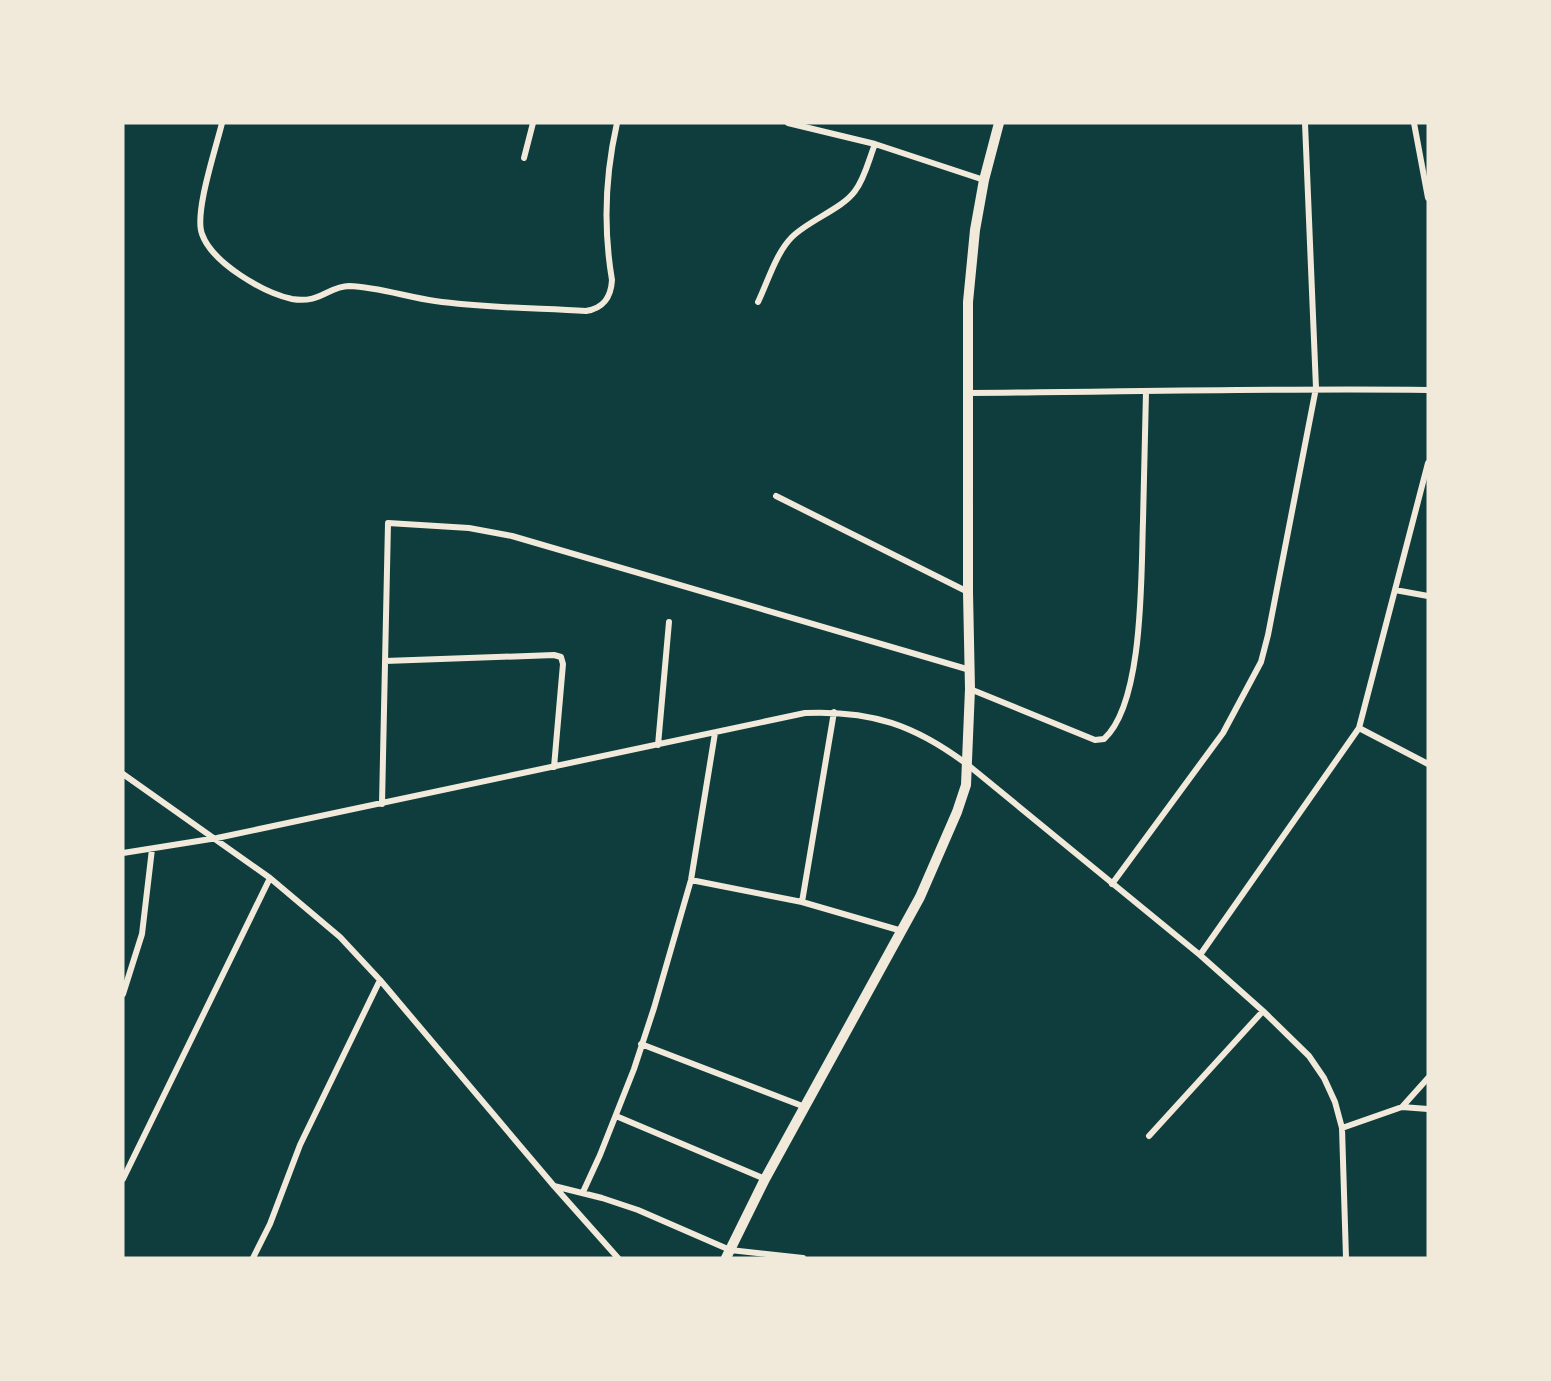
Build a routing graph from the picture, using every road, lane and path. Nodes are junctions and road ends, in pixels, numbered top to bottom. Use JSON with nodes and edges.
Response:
{"nodes":[{"id":1,"x":222,"y":123,"type":"edge"},
{"id":2,"x":533,"y":123,"type":"edge"},
{"id":3,"x":617,"y":123,"type":"edge"},
{"id":4,"x":788,"y":123,"type":"edge"},
{"id":5,"x":999,"y":123,"type":"edge"},
{"id":6,"x":1305,"y":123,"type":"edge"},
{"id":7,"x":1414,"y":123,"type":"edge"},
{"id":8,"x":798,"y":124,"type":"edge"},
{"id":9,"x":874,"y":144,"type":"junction"},
{"id":10,"x":524,"y":158,"type":"dead end"},
{"id":11,"x":984,"y":180,"type":"junction"},
{"id":12,"x":1428,"y":198,"type":"edge"},
{"id":13,"x":758,"y":302,"type":"dead end"},
{"id":14,"x":1316,"y":388,"type":"junction"},
{"id":15,"x":1428,"y":390,"type":"edge"},
{"id":16,"x":1146,"y":392,"type":"junction"},
{"id":17,"x":967,"y":393,"type":"junction"},
{"id":18,"x":1428,"y":463,"type":"edge"},
{"id":19,"x":776,"y":496,"type":"dead end"},
{"id":20,"x":1395,"y":590,"type":"junction"},
{"id":21,"x":968,"y":592,"type":"junction"},
{"id":22,"x":1428,"y":597,"type":"edge"},
{"id":23,"x":669,"y":622,"type":"dead end"},
{"id":24,"x":385,"y":661,"type":"junction"},
{"id":25,"x":970,"y":670,"type":"junction"},
{"id":26,"x":970,"y":689,"type":"junction"},
{"id":27,"x":834,"y":712,"type":"junction"},
{"id":28,"x":1359,"y":728,"type":"junction"},
{"id":29,"x":715,"y":733,"type":"junction"},
{"id":30,"x":658,"y":745,"type":"junction"},
{"id":31,"x":1428,"y":764,"type":"edge"},
{"id":32,"x":968,"y":765,"type":"junction"},
{"id":33,"x":554,"y":767,"type":"junction"},
{"id":34,"x":123,"y":774,"type":"edge"},
{"id":35,"x":382,"y":804,"type":"junction"},
{"id":36,"x":217,"y":838,"type":"junction"},
{"id":37,"x":152,"y":849,"type":"junction"},
{"id":38,"x":123,"y":853,"type":"edge"},
{"id":39,"x":270,"y":878,"type":"junction"},
{"id":40,"x":691,"y":880,"type":"junction"},
{"id":41,"x":1112,"y":884,"type":"junction"},
{"id":42,"x":802,"y":902,"type":"junction"},
{"id":43,"x":902,"y":931,"type":"junction"},
{"id":44,"x":1200,"y":955,"type":"junction"},
{"id":45,"x":380,"y":980,"type":"junction"},
{"id":46,"x":123,"y":994,"type":"edge"},
{"id":47,"x":1263,"y":1011,"type":"junction"},
{"id":48,"x":641,"y":1044,"type":"junction"},
{"id":49,"x":1428,"y":1078,"type":"edge"},
{"id":50,"x":805,"y":1107,"type":"junction"},
{"id":51,"x":1402,"y":1107,"type":"junction"},
{"id":52,"x":1428,"y":1109,"type":"edge"},
{"id":53,"x":616,"y":1116,"type":"junction"},
{"id":54,"x":1342,"y":1128,"type":"junction"},
{"id":55,"x":1149,"y":1136,"type":"dead end"},
{"id":56,"x":123,"y":1179,"type":"edge"},
{"id":57,"x":765,"y":1179,"type":"junction"},
{"id":58,"x":554,"y":1186,"type":"junction"},
{"id":59,"x":583,"y":1192,"type":"junction"},
{"id":60,"x":728,"y":1254,"type":"edge"},
{"id":61,"x":253,"y":1258,"type":"edge"},
{"id":62,"x":618,"y":1258,"type":"edge"},
{"id":63,"x":803,"y":1258,"type":"edge"},
{"id":64,"x":1346,"y":1258,"type":"edge"}],
"edges":[{"from":1,"to":3,"type":"street"},
{"from":2,"to":10,"type":"street"},
{"from":4,"to":8,"type":"street"},
{"from":5,"to":11,"type":"street"},
{"from":6,"to":14,"type":"street"},
{"from":7,"to":12,"type":"street"},
{"from":8,"to":9,"type":"street"},
{"from":9,"to":11,"type":"street"},
{"from":9,"to":13,"type":"street"},
{"from":11,"to":17,"type":"street"},
{"from":14,"to":15,"type":"street"},
{"from":14,"to":16,"type":"street"},
{"from":14,"to":41,"type":"street"},
{"from":16,"to":17,"type":"street"},
{"from":16,"to":26,"type":"street"},
{"from":17,"to":21,"type":"street"},
{"from":18,"to":20,"type":"street"},
{"from":19,"to":21,"type":"street"},
{"from":20,"to":22,"type":"street"},
{"from":20,"to":28,"type":"street"},
{"from":21,"to":25,"type":"street"},
{"from":23,"to":30,"type":"street"},
{"from":24,"to":25,"type":"street"},
{"from":24,"to":33,"type":"street"},
{"from":24,"to":35,"type":"street"},
{"from":25,"to":26,"type":"street"},
{"from":26,"to":32,"type":"street"},
{"from":27,"to":29,"type":"street"},
{"from":27,"to":32,"type":"street"},
{"from":27,"to":42,"type":"street"},
{"from":28,"to":31,"type":"street"},
{"from":28,"to":44,"type":"street"},
{"from":29,"to":30,"type":"street"},
{"from":29,"to":40,"type":"street"},
{"from":30,"to":33,"type":"street"},
{"from":32,"to":41,"type":"street"},
{"from":32,"to":43,"type":"street"},
{"from":33,"to":35,"type":"street"},
{"from":34,"to":36,"type":"street"},
{"from":35,"to":36,"type":"street"},
{"from":36,"to":37,"type":"street"},
{"from":36,"to":39,"type":"street"},
{"from":37,"to":38,"type":"street"},
{"from":37,"to":46,"type":"street"},
{"from":39,"to":45,"type":"street"},
{"from":39,"to":56,"type":"street"},
{"from":40,"to":42,"type":"street"},
{"from":40,"to":48,"type":"street"},
{"from":41,"to":44,"type":"street"},
{"from":42,"to":43,"type":"street"},
{"from":43,"to":50,"type":"street"},
{"from":44,"to":47,"type":"street"},
{"from":45,"to":58,"type":"street"},
{"from":45,"to":61,"type":"street"},
{"from":47,"to":54,"type":"street"},
{"from":47,"to":55,"type":"street"},
{"from":48,"to":50,"type":"street"},
{"from":48,"to":53,"type":"street"},
{"from":49,"to":51,"type":"street"},
{"from":50,"to":57,"type":"street"},
{"from":51,"to":52,"type":"street"},
{"from":51,"to":54,"type":"street"},
{"from":53,"to":57,"type":"street"},
{"from":53,"to":59,"type":"street"},
{"from":54,"to":64,"type":"street"},
{"from":57,"to":60,"type":"street"},
{"from":58,"to":59,"type":"street"},
{"from":58,"to":62,"type":"street"},
{"from":59,"to":60,"type":"street"},
{"from":60,"to":63,"type":"street"}]}
